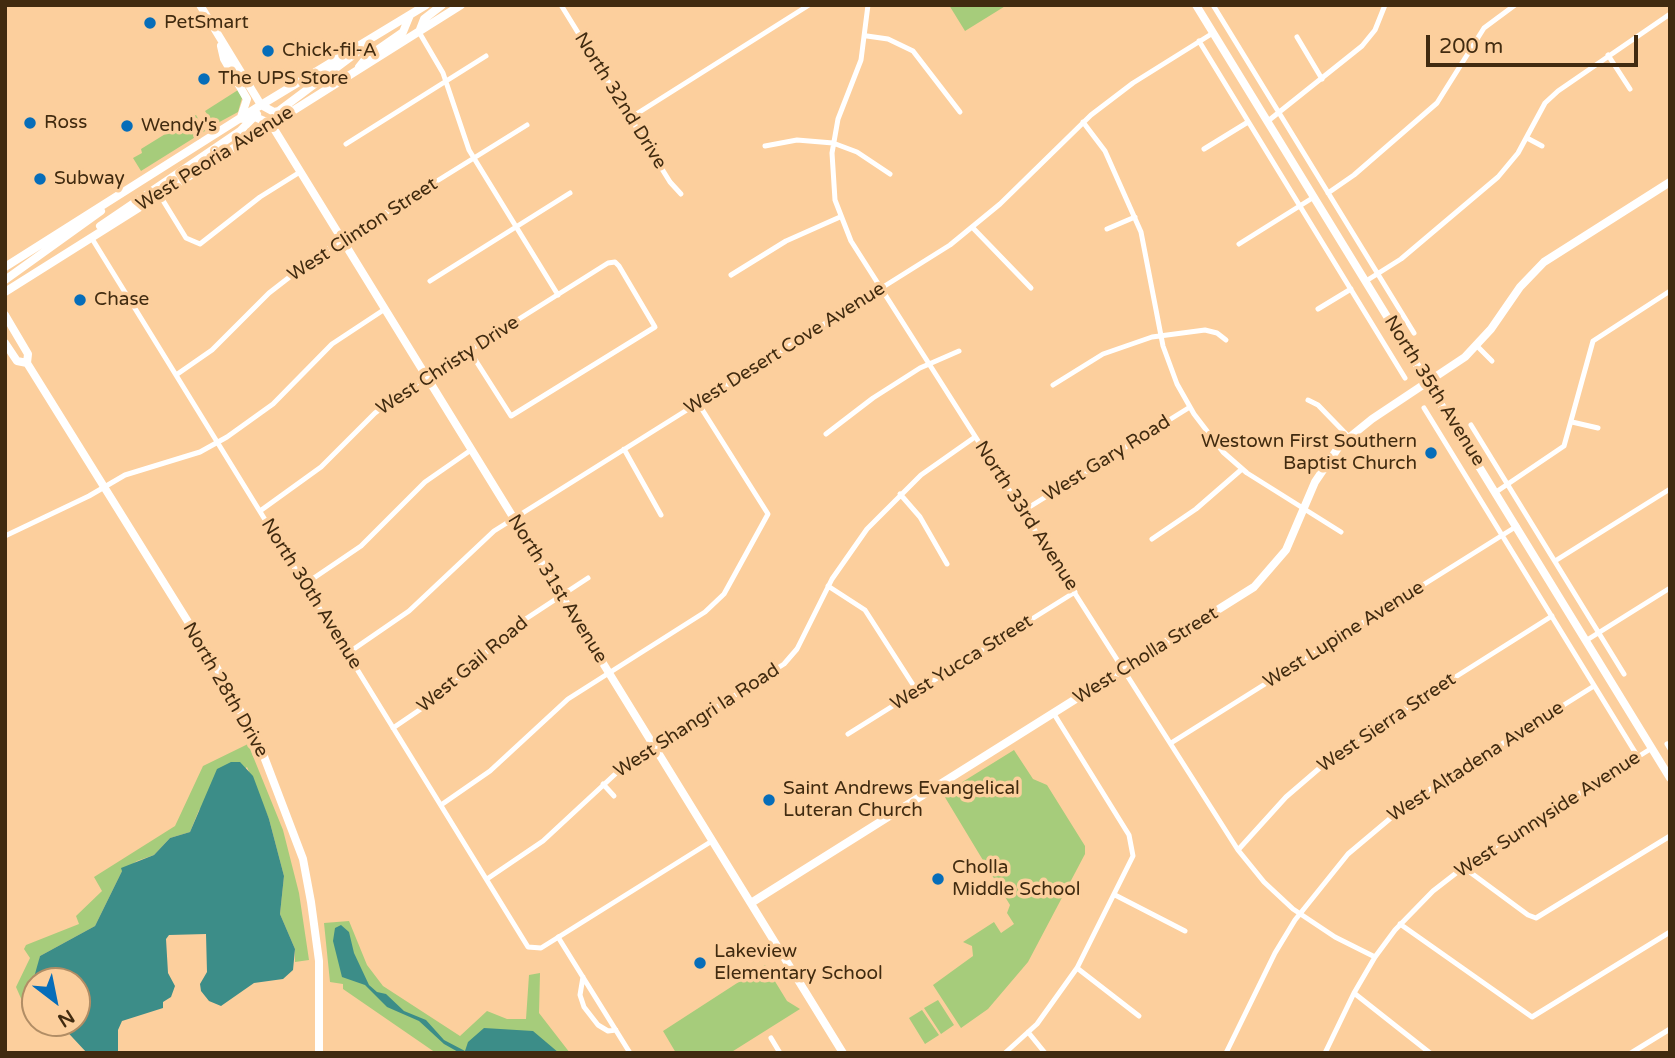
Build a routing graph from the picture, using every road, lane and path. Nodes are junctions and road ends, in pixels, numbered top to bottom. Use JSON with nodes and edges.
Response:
{"nodes":[{"id":1,"x":200,"y":5,"type":"edge"},
{"id":2,"x":426,"y":5,"type":"edge"},
{"id":3,"x":442,"y":5,"type":"edge"},
{"id":4,"x":461,"y":5,"type":"edge"},
{"id":5,"x":561,"y":5,"type":"edge"},
{"id":6,"x":809,"y":5,"type":"edge"},
{"id":7,"x":868,"y":5,"type":"edge"},
{"id":8,"x":1196,"y":5,"type":"edge"},
{"id":9,"x":1213,"y":5,"type":"edge"},
{"id":10,"x":1385,"y":5,"type":"edge"},
{"id":11,"x":1515,"y":5,"type":"edge"},
{"id":12,"x":1670,"y":14,"type":"edge"},
{"id":13,"x":410,"y":15,"type":"junction"},
{"id":14,"x":419,"y":32,"type":"junction"},
{"id":15,"x":1213,"y":33,"type":"junction"},
{"id":16,"x":376,"y":36,"type":"junction"},
{"id":17,"x":867,"y":36,"type":"junction"},
{"id":18,"x":1297,"y":37,"type":"dead end"},
{"id":19,"x":220,"y":38,"type":"junction"},
{"id":20,"x":1199,"y":41,"type":"junction"},
{"id":21,"x":1608,"y":55,"type":"junction"},
{"id":22,"x":486,"y":56,"type":"dead end"},
{"id":23,"x":355,"y":72,"type":"junction"},
{"id":24,"x":1322,"y":79,"type":"junction"},
{"id":25,"x":447,"y":81,"type":"junction"},
{"id":26,"x":1630,"y":89,"type":"dead end"},
{"id":27,"x":308,"y":101,"type":"junction"},
{"id":28,"x":261,"y":105,"type":"junction"},
{"id":29,"x":279,"y":112,"type":"junction"},
{"id":30,"x":960,"y":112,"type":"dead end"},
{"id":31,"x":1280,"y":114,"type":"junction"},
{"id":32,"x":255,"y":117,"type":"junction"},
{"id":33,"x":630,"y":118,"type":"junction"},
{"id":34,"x":239,"y":119,"type":"junction"},
{"id":35,"x":1268,"y":121,"type":"junction"},
{"id":36,"x":1083,"y":122,"type":"junction"},
{"id":37,"x":1248,"y":122,"type":"junction"},
{"id":38,"x":271,"y":124,"type":"junction"},
{"id":39,"x":527,"y":125,"type":"dead end"},
{"id":40,"x":1527,"y":138,"type":"junction"},
{"id":41,"x":833,"y":143,"type":"junction"},
{"id":42,"x":346,"y":144,"type":"dead end"},
{"id":43,"x":765,"y":146,"type":"dead end"},
{"id":44,"x":1542,"y":146,"type":"dead end"},
{"id":45,"x":1204,"y":149,"type":"dead end"},
{"id":46,"x":474,"y":158,"type":"junction"},
{"id":47,"x":300,"y":172,"type":"junction"},
{"id":48,"x":890,"y":174,"type":"dead end"},
{"id":49,"x":1670,"y":182,"type":"edge"},
{"id":50,"x":570,"y":193,"type":"dead end"},
{"id":51,"x":1328,"y":193,"type":"junction"},
{"id":52,"x":159,"y":194,"type":"junction"},
{"id":53,"x":681,"y":194,"type":"dead end"},
{"id":54,"x":119,"y":195,"type":"junction"},
{"id":55,"x":1314,"y":197,"type":"junction"},
{"id":56,"x":1300,"y":206,"type":"junction"},
{"id":57,"x":1135,"y":217,"type":"junction"},
{"id":58,"x":840,"y":218,"type":"junction"},
{"id":59,"x":515,"y":227,"type":"junction"},
{"id":60,"x":972,"y":228,"type":"junction"},
{"id":61,"x":1107,"y":229,"type":"dead end"},
{"id":62,"x":91,"y":237,"type":"junction"},
{"id":63,"x":342,"y":240,"type":"junction"},
{"id":64,"x":1239,"y":244,"type":"dead end"},
{"id":65,"x":5,"y":267,"type":"edge"},
{"id":66,"x":1378,"y":274,"type":"junction"},
{"id":67,"x":731,"y":275,"type":"dead end"},
{"id":68,"x":5,"y":280,"type":"edge"},
{"id":69,"x":430,"y":281,"type":"dead end"},
{"id":70,"x":1366,"y":281,"type":"junction"},
{"id":71,"x":1031,"y":288,"type":"dead end"},
{"id":72,"x":881,"y":289,"type":"junction"},
{"id":73,"x":1351,"y":289,"type":"junction"},
{"id":74,"x":1670,"y":291,"type":"edge"},
{"id":75,"x":5,"y":292,"type":"edge"},
{"id":76,"x":558,"y":295,"type":"junction"},
{"id":77,"x":385,"y":309,"type":"junction"},
{"id":78,"x":1318,"y":309,"type":"dead end"},
{"id":79,"x":5,"y":315,"type":"edge"},
{"id":80,"x":1414,"y":333,"type":"dead end"},
{"id":81,"x":1161,"y":335,"type":"junction"},
{"id":82,"x":1226,"y":340,"type":"dead end"},
{"id":83,"x":5,"y":343,"type":"edge"},
{"id":84,"x":1477,"y":346,"type":"junction"},
{"id":85,"x":469,"y":350,"type":"junction"},
{"id":86,"x":959,"y":351,"type":"dead end"},
{"id":87,"x":1492,"y":361,"type":"dead end"},
{"id":88,"x":27,"y":363,"type":"junction"},
{"id":89,"x":929,"y":364,"type":"junction"},
{"id":90,"x":176,"y":375,"type":"junction"},
{"id":91,"x":426,"y":377,"type":"junction"},
{"id":92,"x":1405,"y":378,"type":"dead end"},
{"id":93,"x":1429,"y":383,"type":"junction"},
{"id":94,"x":1053,"y":385,"type":"dead end"},
{"id":95,"x":1308,"y":400,"type":"dead end"},
{"id":96,"x":698,"y":403,"type":"junction"},
{"id":97,"x":1190,"y":407,"type":"junction"},
{"id":98,"x":1424,"y":408,"type":"dead end"},
{"id":99,"x":1572,"y":422,"type":"junction"},
{"id":100,"x":1472,"y":425,"type":"dead end"},
{"id":101,"x":1598,"y":428,"type":"dead end"},
{"id":102,"x":826,"y":434,"type":"dead end"},
{"id":103,"x":975,"y":437,"type":"junction"},
{"id":104,"x":1349,"y":437,"type":"junction"},
{"id":105,"x":219,"y":442,"type":"junction"},
{"id":106,"x":624,"y":449,"type":"junction"},
{"id":107,"x":471,"y":450,"type":"junction"},
{"id":108,"x":1242,"y":469,"type":"junction"},
{"id":109,"x":1507,"y":484,"type":"junction"},
{"id":110,"x":104,"y":488,"type":"junction"},
{"id":111,"x":1670,"y":489,"type":"edge"},
{"id":112,"x":1496,"y":492,"type":"junction"},
{"id":113,"x":900,"y":494,"type":"junction"},
{"id":114,"x":1303,"y":509,"type":"junction"},
{"id":115,"x":260,"y":511,"type":"junction"},
{"id":116,"x":1023,"y":511,"type":"junction"},
{"id":117,"x":661,"y":515,"type":"dead end"},
{"id":118,"x":514,"y":519,"type":"junction"},
{"id":119,"x":1517,"y":526,"type":"junction"},
{"id":120,"x":1341,"y":532,"type":"dead end"},
{"id":121,"x":1502,"y":535,"type":"junction"},
{"id":122,"x":5,"y":536,"type":"edge"},
{"id":123,"x":1152,"y":539,"type":"dead end"},
{"id":124,"x":1555,"y":561,"type":"junction"},
{"id":125,"x":947,"y":564,"type":"dead end"},
{"id":126,"x":587,"y":578,"type":"dead end"},
{"id":127,"x":305,"y":584,"type":"junction"},
{"id":128,"x":828,"y":586,"type":"junction"},
{"id":129,"x":1670,"y":588,"type":"edge"},
{"id":130,"x":1075,"y":592,"type":"junction"},
{"id":131,"x":561,"y":595,"type":"junction"},
{"id":132,"x":1552,"y":616,"type":"junction"},
{"id":133,"x":1598,"y":633,"type":"junction"},
{"id":134,"x":1587,"y":640,"type":"junction"},
{"id":135,"x":348,"y":653,"type":"junction"},
{"id":136,"x":1125,"y":670,"type":"junction"},
{"id":137,"x":608,"y":672,"type":"junction"},
{"id":138,"x":1624,"y":674,"type":"dead end"},
{"id":139,"x":1594,"y":686,"type":"junction"},
{"id":140,"x":918,"y":691,"type":"junction"},
{"id":141,"x":1054,"y":714,"type":"junction"},
{"id":142,"x":394,"y":728,"type":"junction"},
{"id":143,"x":848,"y":734,"type":"dead end"},
{"id":144,"x":1171,"y":743,"type":"junction"},
{"id":145,"x":654,"y":747,"type":"junction"},
{"id":146,"x":1652,"y":748,"type":"junction"},
{"id":147,"x":1638,"y":757,"type":"junction"},
{"id":148,"x":1670,"y":778,"type":"edge"},
{"id":149,"x":603,"y":784,"type":"junction"},
{"id":150,"x":614,"y":796,"type":"dead end"},
{"id":151,"x":441,"y":805,"type":"junction"},
{"id":152,"x":1670,"y":836,"type":"edge"},
{"id":153,"x":712,"y":841,"type":"junction"},
{"id":154,"x":1238,"y":850,"type":"junction"},
{"id":155,"x":1463,"y":867,"type":"junction"},
{"id":156,"x":487,"y":879,"type":"junction"},
{"id":157,"x":1115,"y":895,"type":"junction"},
{"id":158,"x":751,"y":903,"type":"junction"},
{"id":159,"x":1300,"y":914,"type":"junction"},
{"id":160,"x":1400,"y":924,"type":"junction"},
{"id":161,"x":1185,"y":931,"type":"dead end"},
{"id":162,"x":1670,"y":932,"type":"edge"},
{"id":163,"x":558,"y":937,"type":"junction"},
{"id":164,"x":1376,"y":957,"type":"junction"},
{"id":165,"x":1077,"y":968,"type":"junction"},
{"id":166,"x":583,"y":977,"type":"junction"},
{"id":167,"x":1353,"y":993,"type":"junction"},
{"id":168,"x":1139,"y":1016,"type":"dead end"},
{"id":169,"x":1670,"y":1029,"type":"edge"},
{"id":170,"x":616,"y":1030,"type":"junction"},
{"id":171,"x":1028,"y":1031,"type":"junction"},
{"id":172,"x":771,"y":1038,"type":"dead end"},
{"id":173,"x":319,"y":1053,"type":"edge"},
{"id":174,"x":630,"y":1053,"type":"edge"},
{"id":175,"x":780,"y":1053,"type":"edge"},
{"id":176,"x":843,"y":1053,"type":"edge"},
{"id":177,"x":1005,"y":1053,"type":"edge"},
{"id":178,"x":1045,"y":1053,"type":"edge"},
{"id":179,"x":1226,"y":1053,"type":"edge"},
{"id":180,"x":1325,"y":1053,"type":"edge"},
{"id":181,"x":1430,"y":1053,"type":"edge"},
{"id":182,"x":1631,"y":1053,"type":"edge"}],
"edges":[{"from":1,"to":19,"type":"street"},
{"from":2,"to":13,"type":"street","name":"West Peoria Avenue"},
{"from":3,"to":14,"type":"street"},
{"from":4,"to":14,"type":"street","name":"West Peoria Avenue"},
{"from":5,"to":33,"type":"street","name":"North 32nd Drive"},
{"from":6,"to":33,"type":"street"},
{"from":7,"to":17,"type":"street","name":"North 33rd Avenue"},
{"from":8,"to":15,"type":"street","name":"North 35th Avenue"},
{"from":9,"to":31,"type":"street","name":"North 35th Avenue"},
{"from":10,"to":24,"type":"street"},
{"from":11,"to":51,"type":"street"},
{"from":12,"to":21,"type":"street"},
{"from":13,"to":16,"type":"street","name":"West Peoria Avenue"},
{"from":13,"to":23,"type":"street"},
{"from":14,"to":23,"type":"street","name":"West Peoria Avenue"},
{"from":14,"to":25,"type":"street"},
{"from":15,"to":20,"type":"street","name":"West Desert Cove Avenue"},
{"from":15,"to":35,"type":"street","name":"North 35th Avenue"},
{"from":16,"to":28,"type":"street","name":"West Peoria Avenue"},
{"from":16,"to":29,"type":"street"},
{"from":17,"to":30,"type":"street"},
{"from":17,"to":41,"type":"street","name":"North 33rd Avenue"},
{"from":18,"to":24,"type":"street"},
{"from":19,"to":28,"type":"street"},
{"from":19,"to":34,"type":"street"},
{"from":20,"to":36,"type":"street","name":"West Desert Cove Avenue"},
{"from":20,"to":37,"type":"street","name":"North 35th Avenue"},
{"from":21,"to":26,"type":"street"},
{"from":21,"to":40,"type":"street"},
{"from":22,"to":25,"type":"street"},
{"from":23,"to":27,"type":"street","name":"West Peoria Avenue"},
{"from":24,"to":31,"type":"street"},
{"from":25,"to":42,"type":"street"},
{"from":25,"to":46,"type":"street"},
{"from":27,"to":29,"type":"street"},
{"from":27,"to":38,"type":"street","name":"West Peoria Avenue"},
{"from":28,"to":29,"type":"street"},
{"from":28,"to":32,"type":"street"},
{"from":28,"to":34,"type":"street","name":"West Peoria Avenue"},
{"from":29,"to":38,"type":"street"},
{"from":31,"to":35,"type":"street"},
{"from":31,"to":51,"type":"street","name":"North 35th Avenue"},
{"from":32,"to":34,"type":"street"},
{"from":32,"to":38,"type":"street"},
{"from":32,"to":62,"type":"street"},
{"from":33,"to":53,"type":"street","name":"North 32nd Drive"},
{"from":34,"to":54,"type":"street","name":"West Peoria Avenue"},
{"from":35,"to":55,"type":"street","name":"North 35th Avenue"},
{"from":36,"to":57,"type":"street"},
{"from":36,"to":60,"type":"street","name":"West Desert Cove Avenue"},
{"from":37,"to":45,"type":"street"},
{"from":37,"to":56,"type":"street","name":"North 35th Avenue"},
{"from":38,"to":47,"type":"street","name":"North 31st Avenue"},
{"from":38,"to":52,"type":"street","name":"West Peoria Avenue"},
{"from":39,"to":46,"type":"street","name":"West Clinton Street"},
{"from":40,"to":44,"type":"street"},
{"from":40,"to":66,"type":"street"},
{"from":41,"to":43,"type":"street"},
{"from":41,"to":48,"type":"street"},
{"from":41,"to":58,"type":"street","name":"North 33rd Avenue"},
{"from":46,"to":59,"type":"street"},
{"from":46,"to":63,"type":"street","name":"West Clinton Street"},
{"from":47,"to":52,"type":"street"},
{"from":47,"to":63,"type":"street","name":"North 31st Avenue"},
{"from":49,"to":84,"type":"street","name":"West Cholla Street"},
{"from":50,"to":59,"type":"street"},
{"from":51,"to":66,"type":"street","name":"North 35th Avenue"},
{"from":52,"to":62,"type":"street","name":"West Peoria Avenue"},
{"from":54,"to":65,"type":"street","name":"West Peoria Avenue"},
{"from":54,"to":68,"type":"street"},
{"from":55,"to":56,"type":"street"},
{"from":55,"to":70,"type":"street","name":"North 35th Avenue"},
{"from":56,"to":64,"type":"street"},
{"from":56,"to":73,"type":"street","name":"North 35th Avenue"},
{"from":57,"to":61,"type":"street"},
{"from":57,"to":81,"type":"street"},
{"from":58,"to":67,"type":"street"},
{"from":58,"to":72,"type":"street","name":"North 33rd Avenue"},
{"from":59,"to":69,"type":"street"},
{"from":59,"to":76,"type":"street"},
{"from":60,"to":71,"type":"street"},
{"from":60,"to":72,"type":"street","name":"West Desert Cove Avenue"},
{"from":62,"to":75,"type":"street","name":"West Peoria Avenue"},
{"from":62,"to":90,"type":"street","name":"North 30th Avenue"},
{"from":63,"to":77,"type":"street","name":"North 31st Avenue"},
{"from":63,"to":90,"type":"street","name":"West Clinton Street"},
{"from":66,"to":70,"type":"street"},
{"from":66,"to":80,"type":"street","name":"North 35th Avenue"},
{"from":70,"to":93,"type":"street","name":"North 35th Avenue"},
{"from":72,"to":89,"type":"street","name":"North 33rd Avenue"},
{"from":72,"to":96,"type":"street","name":"West Desert Cove Avenue"},
{"from":73,"to":78,"type":"street"},
{"from":73,"to":92,"type":"street","name":"North 35th Avenue"},
{"from":74,"to":99,"type":"street"},
{"from":76,"to":85,"type":"street","name":"West Christy Drive"},
{"from":76,"to":85,"type":"street","name":"West Christy Drive"},
{"from":77,"to":91,"type":"street","name":"North 31st Avenue"},
{"from":77,"to":105,"type":"street"},
{"from":79,"to":88,"type":"street","name":"North 28th Drive"},
{"from":81,"to":82,"type":"street"},
{"from":81,"to":94,"type":"street"},
{"from":81,"to":97,"type":"street"},
{"from":83,"to":88,"type":"street","name":"North 28th Drive"},
{"from":84,"to":87,"type":"street"},
{"from":84,"to":93,"type":"street","name":"West Cholla Street"},
{"from":85,"to":91,"type":"street","name":"West Christy Drive"},
{"from":86,"to":89,"type":"street"},
{"from":88,"to":110,"type":"street","name":"North 28th Drive"},
{"from":89,"to":102,"type":"street"},
{"from":89,"to":103,"type":"street","name":"North 33rd Avenue"},
{"from":90,"to":105,"type":"street","name":"North 30th Avenue"},
{"from":91,"to":107,"type":"street","name":"North 31st Avenue"},
{"from":91,"to":115,"type":"street","name":"West Christy Drive"},
{"from":93,"to":104,"type":"street","name":"West Cholla Street"},
{"from":93,"to":112,"type":"street","name":"North 35th Avenue"},
{"from":95,"to":104,"type":"street"},
{"from":96,"to":106,"type":"street","name":"West Desert Cove Avenue"},
{"from":96,"to":137,"type":"street"},
{"from":97,"to":108,"type":"street"},
{"from":97,"to":116,"type":"street","name":"West Gary Road"},
{"from":98,"to":121,"type":"street","name":"North 35th Avenue"},
{"from":99,"to":101,"type":"street"},
{"from":99,"to":109,"type":"street"},
{"from":100,"to":109,"type":"street","name":"North 35th Avenue"},
{"from":103,"to":113,"type":"street","name":"West Shangri la Road"},
{"from":103,"to":116,"type":"street","name":"North 33rd Avenue"},
{"from":104,"to":114,"type":"street","name":"West Cholla Street"},
{"from":105,"to":110,"type":"street"},
{"from":105,"to":115,"type":"street","name":"North 30th Avenue"},
{"from":106,"to":117,"type":"street"},
{"from":106,"to":118,"type":"street","name":"West Desert Cove Avenue"},
{"from":107,"to":118,"type":"street","name":"North 31st Avenue"},
{"from":107,"to":127,"type":"street"},
{"from":108,"to":114,"type":"street"},
{"from":108,"to":123,"type":"street"},
{"from":109,"to":112,"type":"street"},
{"from":109,"to":124,"type":"street","name":"North 35th Avenue"},
{"from":110,"to":122,"type":"street"},
{"from":110,"to":173,"type":"street","name":"North 28th Drive"},
{"from":111,"to":124,"type":"street"},
{"from":112,"to":119,"type":"street","name":"North 35th Avenue"},
{"from":113,"to":125,"type":"street"},
{"from":113,"to":128,"type":"street","name":"West Shangri la Road"},
{"from":114,"to":120,"type":"street"},
{"from":114,"to":136,"type":"street","name":"West Cholla Street"},
{"from":115,"to":127,"type":"street","name":"North 30th Avenue"},
{"from":116,"to":130,"type":"street","name":"North 33rd Avenue"},
{"from":118,"to":131,"type":"street","name":"North 31st Avenue"},
{"from":118,"to":135,"type":"street","name":"West Desert Cove Avenue"},
{"from":119,"to":121,"type":"street","name":"West Lupine Avenue"},
{"from":119,"to":134,"type":"street","name":"North 35th Avenue"},
{"from":121,"to":132,"type":"street","name":"North 35th Avenue"},
{"from":121,"to":144,"type":"street","name":"West Lupine Avenue"},
{"from":124,"to":133,"type":"street","name":"North 35th Avenue"},
{"from":126,"to":131,"type":"street","name":"West Gail Road"},
{"from":127,"to":135,"type":"street","name":"North 30th Avenue"},
{"from":128,"to":140,"type":"street"},
{"from":128,"to":145,"type":"street","name":"West Shangri la Road"},
{"from":129,"to":133,"type":"street"},
{"from":130,"to":136,"type":"street","name":"North 33rd Avenue"},
{"from":130,"to":140,"type":"street","name":"West Yucca Street"},
{"from":131,"to":137,"type":"street","name":"North 31st Avenue"},
{"from":131,"to":142,"type":"street","name":"West Gail Road"},
{"from":132,"to":139,"type":"street","name":"North 35th Avenue"},
{"from":132,"to":154,"type":"street","name":"West Sierra Street"},
{"from":133,"to":134,"type":"street"},
{"from":133,"to":138,"type":"street","name":"North 35th Avenue"},
{"from":134,"to":146,"type":"street","name":"North 35th Avenue"},
{"from":135,"to":142,"type":"street","name":"North 30th Avenue"},
{"from":136,"to":141,"type":"street","name":"West Cholla Street"},
{"from":136,"to":144,"type":"street","name":"North 33rd Avenue"},
{"from":137,"to":145,"type":"street","name":"North 31st Avenue"},
{"from":137,"to":151,"type":"street"},
{"from":139,"to":147,"type":"street","name":"North 35th Avenue"},
{"from":139,"to":159,"type":"street","name":"West Altadena Avenue"},
{"from":140,"to":143,"type":"street","name":"West Yucca Street"},
{"from":141,"to":157,"type":"street"},
{"from":141,"to":158,"type":"street","name":"West Cholla Street"},
{"from":142,"to":151,"type":"street","name":"North 30th Avenue"},
{"from":144,"to":154,"type":"street","name":"North 33rd Avenue"},
{"from":145,"to":149,"type":"street","name":"West Shangri la Road"},
{"from":145,"to":153,"type":"street","name":"North 31st Avenue"},
{"from":146,"to":147,"type":"street","name":"West Sunnyside Avenue"},
{"from":146,"to":148,"type":"street","name":"North 35th Avenue"},
{"from":147,"to":155,"type":"street","name":"West Sunnyside Avenue"},
{"from":149,"to":150,"type":"street","name":"West Shangri la Road"},
{"from":149,"to":156,"type":"street","name":"West Shangri la Road"},
{"from":151,"to":156,"type":"street","name":"North 30th Avenue"},
{"from":152,"to":155,"type":"street"},
{"from":153,"to":158,"type":"street","name":"North 31st Avenue"},
{"from":153,"to":163,"type":"street"},
{"from":154,"to":159,"type":"street","name":"North 33rd Avenue"},
{"from":155,"to":160,"type":"street","name":"West Sunnyside Avenue"},
{"from":156,"to":163,"type":"street","name":"North 30th Avenue"},
{"from":157,"to":161,"type":"street"},
{"from":157,"to":165,"type":"street"},
{"from":158,"to":176,"type":"street","name":"North 31st Avenue"},
{"from":159,"to":164,"type":"street","name":"North 33rd Avenue"},
{"from":159,"to":179,"type":"street","name":"West Altadena Avenue"},
{"from":160,"to":162,"type":"street"},
{"from":160,"to":164,"type":"street","name":"West Sunnyside Avenue"},
{"from":163,"to":166,"type":"street"},
{"from":164,"to":167,"type":"street","name":"West Sunnyside Avenue"},
{"from":165,"to":168,"type":"street"},
{"from":165,"to":171,"type":"street"},
{"from":166,"to":170,"type":"street"},
{"from":166,"to":170,"type":"street"},
{"from":167,"to":180,"type":"street","name":"West Sunnyside Avenue"},
{"from":167,"to":181,"type":"street"},
{"from":169,"to":182,"type":"street"},
{"from":170,"to":174,"type":"street"},
{"from":171,"to":177,"type":"street"},
{"from":171,"to":178,"type":"street"},
{"from":172,"to":175,"type":"street"}]}
